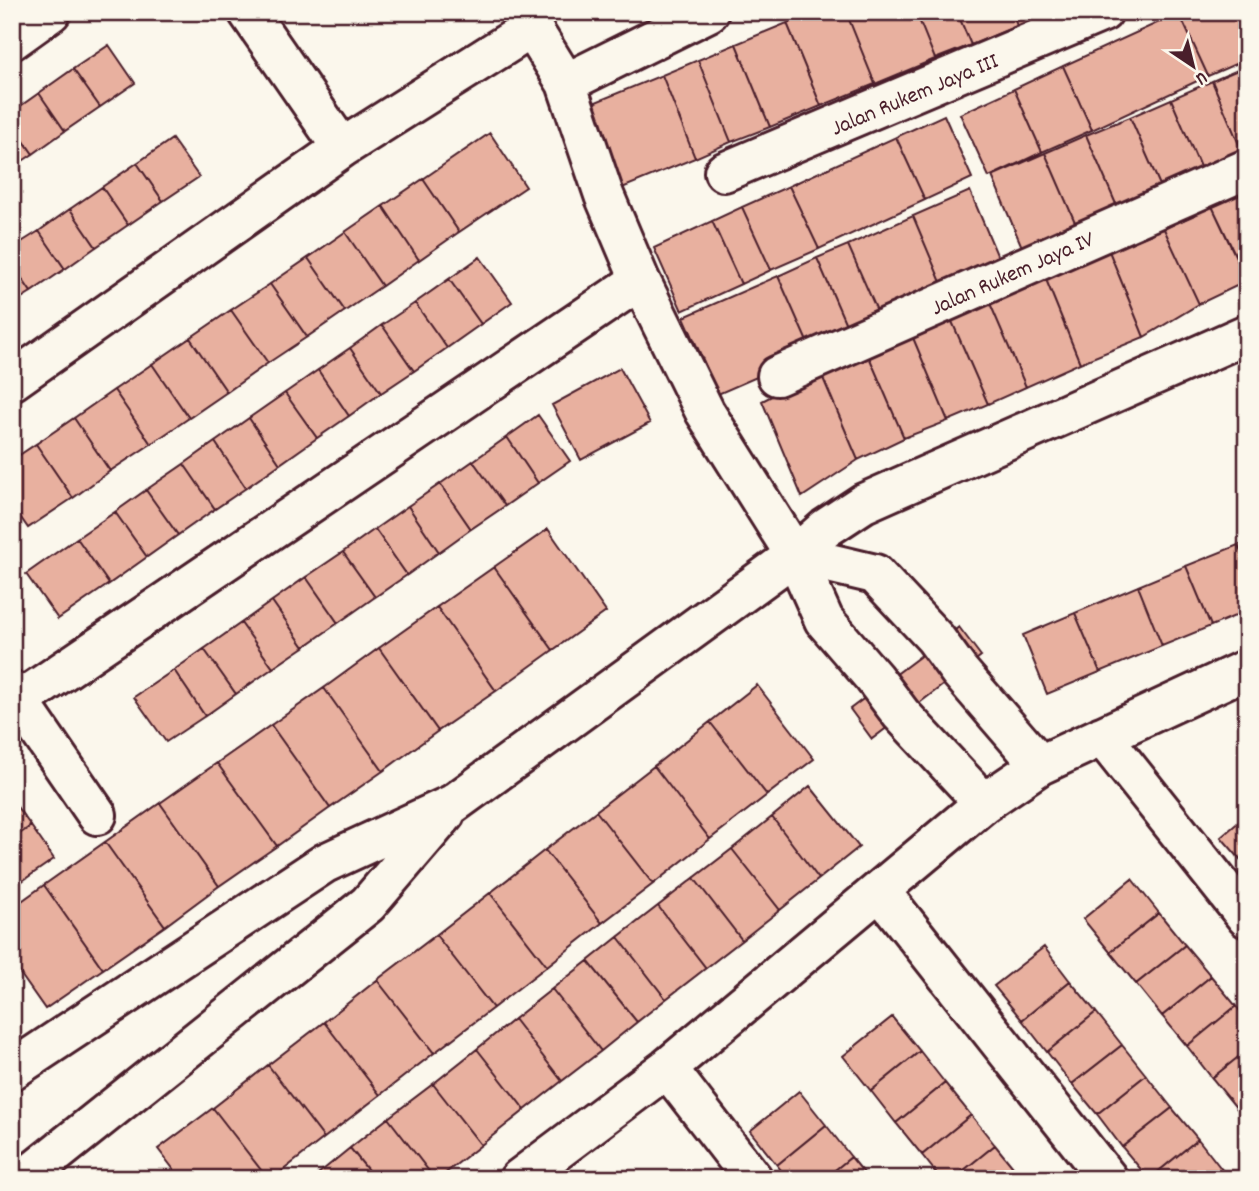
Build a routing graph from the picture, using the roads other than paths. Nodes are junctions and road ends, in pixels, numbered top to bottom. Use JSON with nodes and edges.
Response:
{"nodes":[{"id":1,"x":51,"y":12,"type":"edge"},
{"id":2,"x":248,"y":12,"type":"edge"},
{"id":3,"x":709,"y":12,"type":"edge"},
{"id":4,"x":1103,"y":12,"type":"edge"},
{"id":5,"x":529,"y":20,"type":"edge"},
{"id":6,"x":12,"y":40,"type":"edge"},
{"id":7,"x":566,"y":83,"type":"junction"},
{"id":8,"x":342,"y":148,"type":"junction"},
{"id":9,"x":1247,"y":169,"type":"edge"},
{"id":10,"x":724,"y":172,"type":"dead end"},
{"id":11,"x":640,"y":280,"type":"junction"},
{"id":12,"x":1247,"y":334,"type":"edge"},
{"id":13,"x":777,"y":376,"type":"dead end"},
{"id":14,"x":12,"y":382,"type":"edge"},
{"id":15,"x":795,"y":555,"type":"junction"},
{"id":16,"x":1247,"y":669,"type":"edge"},
{"id":17,"x":16,"y":696,"type":"edge"},
{"id":18,"x":1102,"y":736,"type":"junction"},
{"id":19,"x":1040,"y":765,"type":"junction"},
{"id":20,"x":984,"y":803,"type":"junction"},
{"id":21,"x":453,"y":804,"type":"junction"},
{"id":22,"x":97,"y":815,"type":"dead end"},
{"id":23,"x":880,"y":891,"type":"junction"},
{"id":24,"x":1247,"y":918,"type":"edge"},
{"id":25,"x":667,"y":1068,"type":"junction"},
{"id":26,"x":12,"y":1070,"type":"edge"},
{"id":27,"x":24,"y":1179,"type":"edge"},
{"id":28,"x":519,"y":1179,"type":"edge"},
{"id":29,"x":752,"y":1179,"type":"edge"},
{"id":30,"x":1108,"y":1179,"type":"edge"}],
"edges":[{"from":1,"to":6,"type":"street"},
{"from":2,"to":8,"type":"street"},
{"from":3,"to":7,"type":"street"},
{"from":4,"to":10,"type":"street","name":"Jalan Rukem Jaya III"},
{"from":5,"to":7,"type":"street"},
{"from":5,"to":8,"type":"street"},
{"from":7,"to":11,"type":"street"},
{"from":8,"to":14,"type":"street"},
{"from":9,"to":13,"type":"street","name":"Jalan Rukem Jaya IV"},
{"from":11,"to":15,"type":"street"},
{"from":11,"to":17,"type":"street"},
{"from":12,"to":15,"type":"street"},
{"from":15,"to":19,"type":"street"},
{"from":15,"to":20,"type":"street"},
{"from":15,"to":21,"type":"street"},
{"from":16,"to":18,"type":"street"},
{"from":17,"to":22,"type":"street"},
{"from":18,"to":19,"type":"street"},
{"from":18,"to":24,"type":"street"},
{"from":19,"to":20,"type":"street"},
{"from":20,"to":23,"type":"street"},
{"from":21,"to":26,"type":"street"},
{"from":21,"to":27,"type":"street"},
{"from":23,"to":25,"type":"street"},
{"from":23,"to":30,"type":"street"},
{"from":25,"to":28,"type":"street"},
{"from":25,"to":29,"type":"street"}]}
